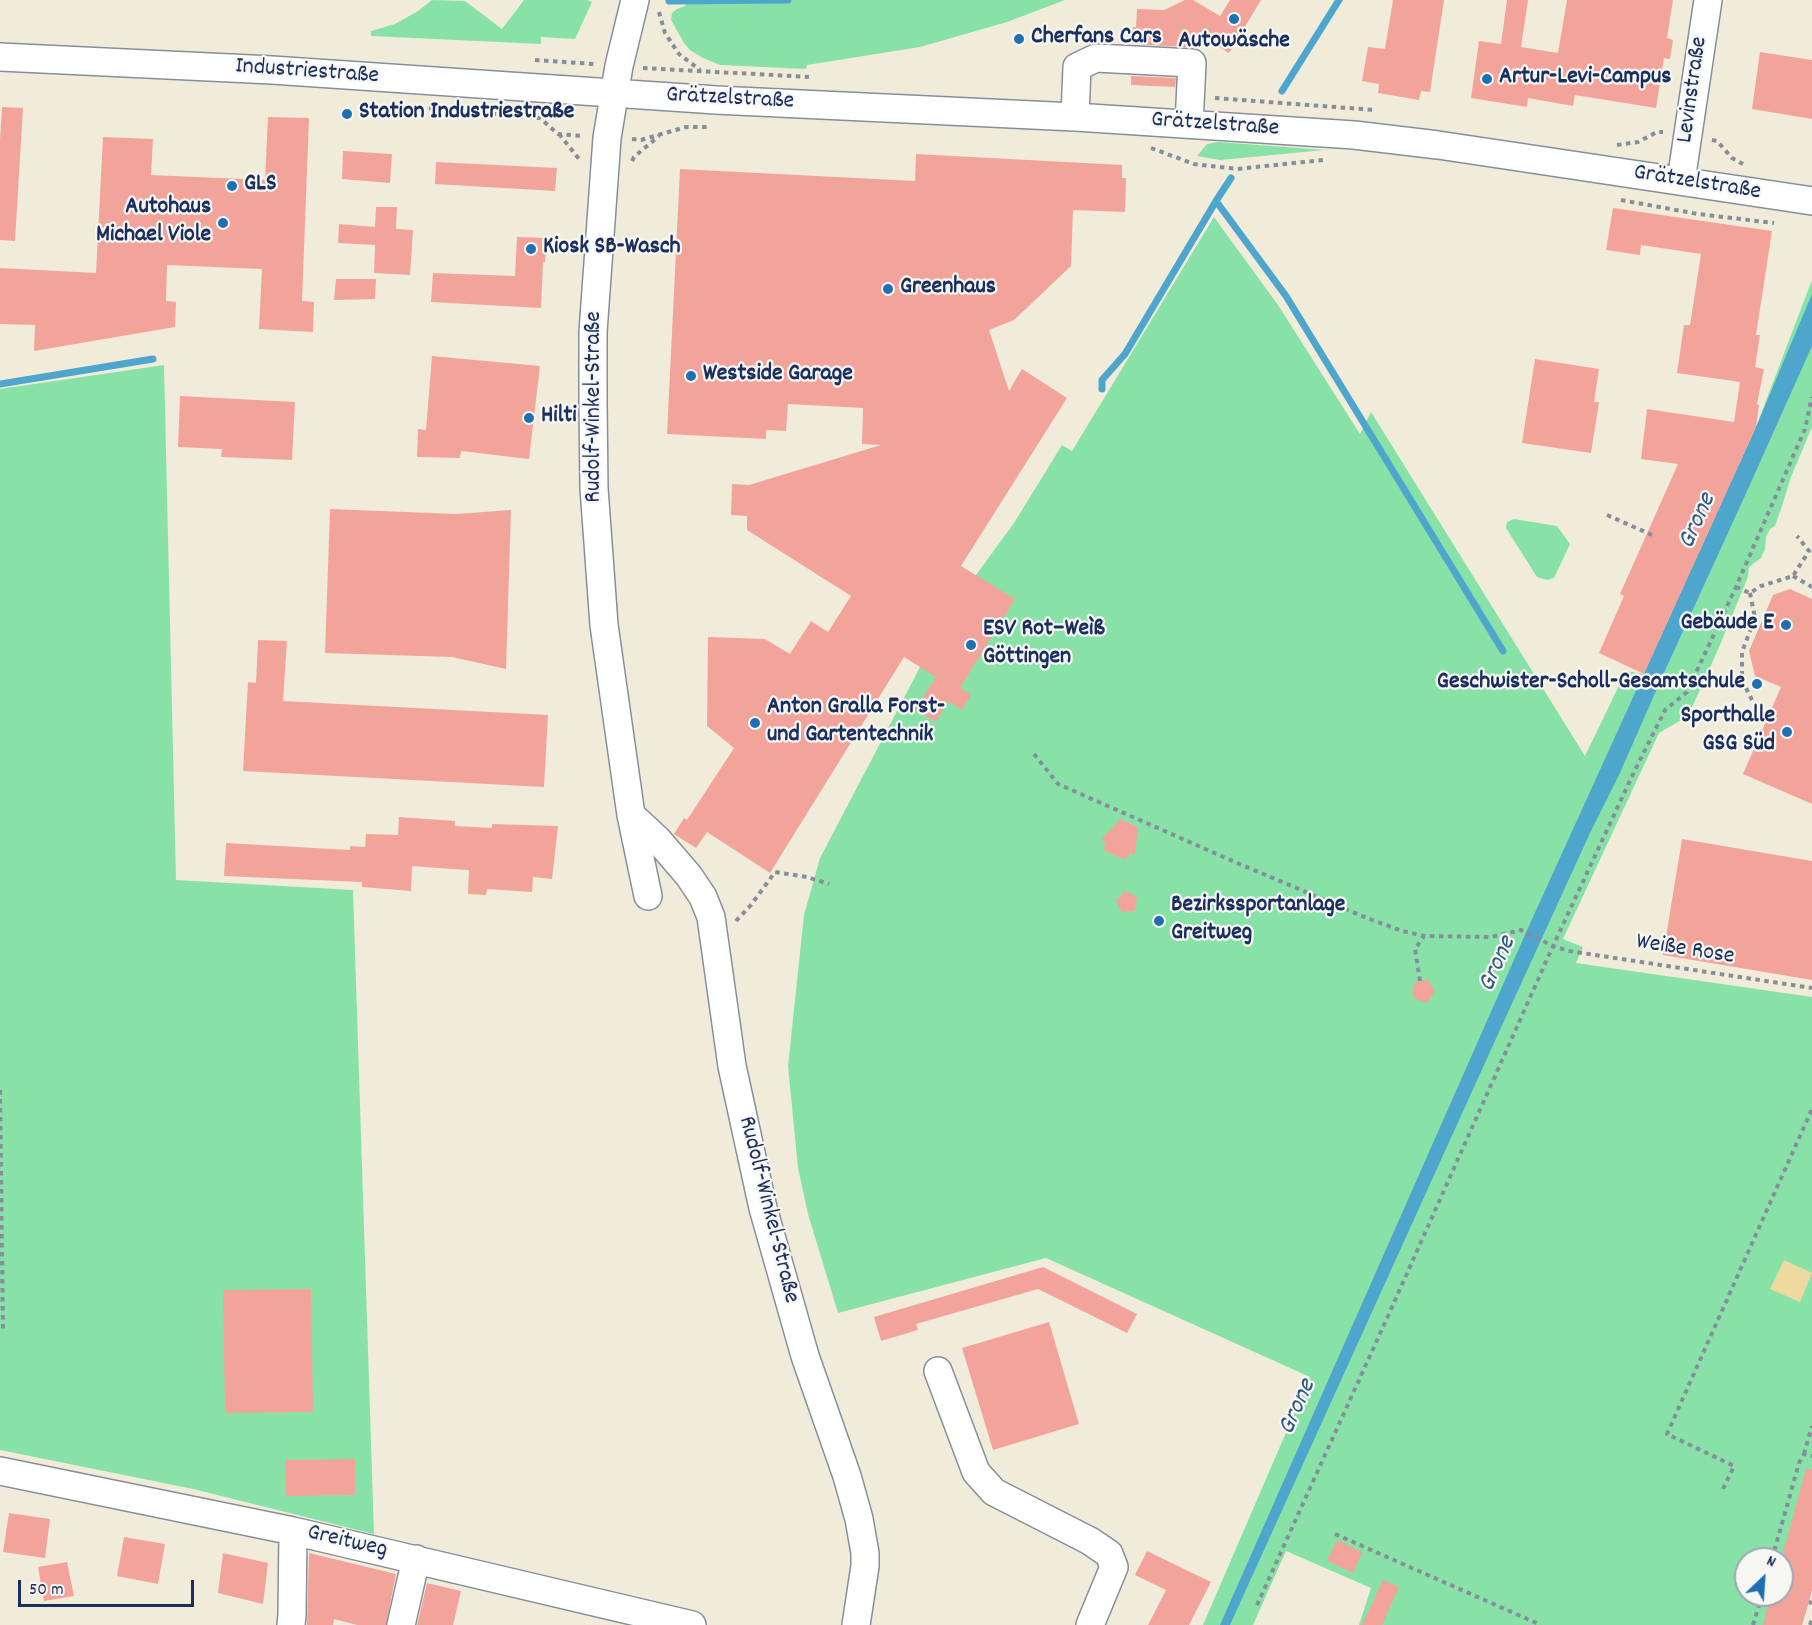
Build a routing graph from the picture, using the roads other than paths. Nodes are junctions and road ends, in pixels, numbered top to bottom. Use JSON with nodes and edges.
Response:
{"nodes":[{"id":1,"x":1708,"y":0,"type":"edge"},
{"id":2,"x":647,"y":4,"type":"edge"},
{"id":3,"x":0,"y":57,"type":"edge"},
{"id":4,"x":614,"y":93,"type":"junction"},
{"id":5,"x":1075,"y":117,"type":"junction"},
{"id":6,"x":1189,"y":124,"type":"junction"},
{"id":7,"x":1681,"y":181,"type":"junction"},
{"id":8,"x":1812,"y":201,"type":"edge"},
{"id":9,"x":631,"y":815,"type":"junction"},
{"id":10,"x":648,"y":896,"type":"dead end"},
{"id":11,"x":938,"y":1371,"type":"dead end"},
{"id":12,"x":0,"y":1471,"type":"edge"},
{"id":13,"x":293,"y":1531,"type":"junction"},
{"id":14,"x":416,"y":1559,"type":"junction"},
{"id":15,"x":620,"y":1617,"type":"edge"},
{"id":16,"x":291,"y":1625,"type":"edge"},
{"id":17,"x":401,"y":1625,"type":"edge"},
{"id":18,"x":692,"y":1625,"type":"edge"},
{"id":19,"x":856,"y":1625,"type":"edge"},
{"id":20,"x":1090,"y":1625,"type":"edge"}],
"edges":[{"from":1,"to":7,"type":"street","name":"Levinstraße"},
{"from":2,"to":4,"type":"street","name":"Rudolf-Winkel-Straße"},
{"from":3,"to":4,"type":"street","name":"Industriestraße"},
{"from":4,"to":5,"type":"street","name":"Grätzelstraße"},
{"from":4,"to":9,"type":"street","name":"Rudolf-Winkel-Straße"},
{"from":5,"to":6,"type":"street","name":"Grätzelstraße"},
{"from":5,"to":6,"type":"street"},
{"from":6,"to":7,"type":"street","name":"Grätzelstraße"},
{"from":7,"to":8,"type":"street","name":"Grätzelstraße"},
{"from":9,"to":10,"type":"street","name":"Rudolf-Winkel-Straße"},
{"from":9,"to":19,"type":"street","name":"Rudolf-Winkel-Straße"},
{"from":11,"to":20,"type":"street"},
{"from":12,"to":13,"type":"street","name":"Greitweg"},
{"from":13,"to":14,"type":"street","name":"Greitweg"},
{"from":13,"to":16,"type":"street"},
{"from":14,"to":15,"type":"street","name":"Greitweg"},
{"from":14,"to":17,"type":"street"},
{"from":15,"to":18,"type":"street","name":"Greitweg"}]}
